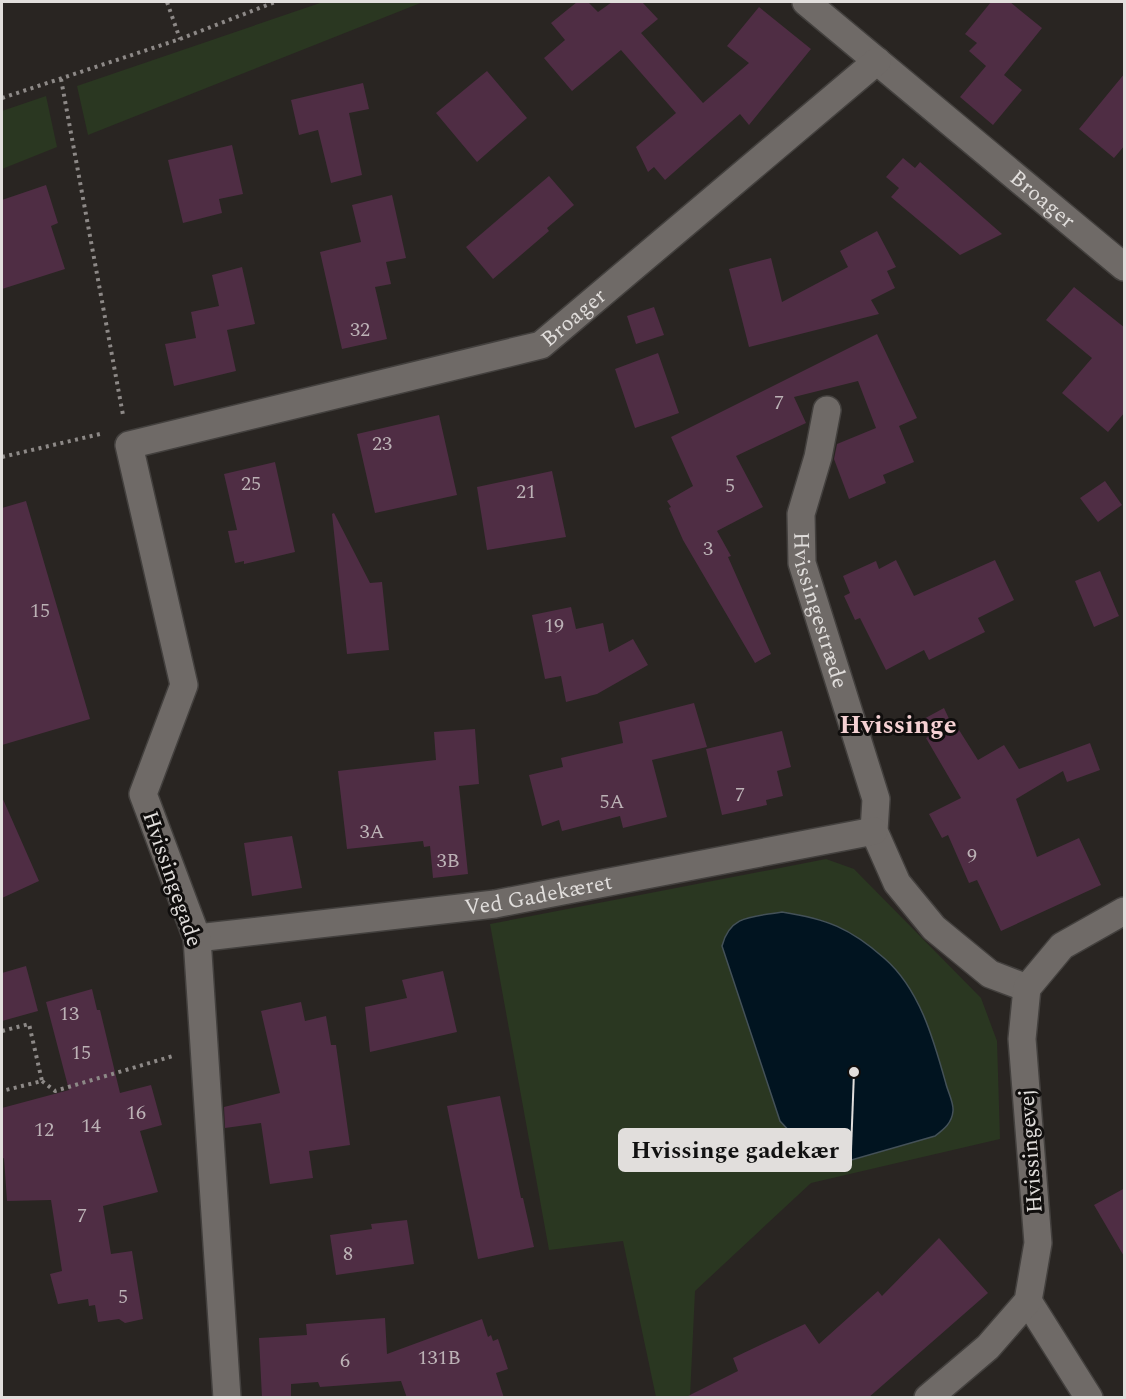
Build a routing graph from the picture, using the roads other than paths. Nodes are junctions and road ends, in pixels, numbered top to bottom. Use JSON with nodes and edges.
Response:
{"nodes":[{"id":1,"x":806,"y":2,"type":"edge"},
{"id":2,"x":877,"y":61,"type":"junction"},
{"id":3,"x":1125,"y":267,"type":"edge"},
{"id":4,"x":827,"y":410,"type":"dead end"},
{"id":5,"x":129,"y":445,"type":"joint"},
{"id":6,"x":874,"y":831,"type":"junction"},
{"id":7,"x":1125,"y":911,"type":"edge"},
{"id":8,"x":197,"y":938,"type":"junction"},
{"id":9,"x":1027,"y":988,"type":"junction"},
{"id":10,"x":1028,"y":1301,"type":"junction"},
{"id":11,"x":227,"y":1398,"type":"edge"},
{"id":12,"x":928,"y":1398,"type":"edge"},
{"id":13,"x":1089,"y":1398,"type":"edge"}],
"edges":[{"from":1,"to":2,"type":"street","name":"Broager"},
{"from":2,"to":3,"type":"street","name":"Broager"},
{"from":2,"to":5,"type":"street","name":"Broager"},
{"from":4,"to":6,"type":"street","name":"Hvissingestræde"},
{"from":5,"to":8,"type":"street","name":"Hvissingegade"},
{"from":6,"to":8,"type":"street","name":"Ved Gadekæret"},
{"from":6,"to":9,"type":"street","name":"Hvissingestræde"},
{"from":7,"to":9,"type":"street"},
{"from":8,"to":11,"type":"street","name":"Hvissingegade"},
{"from":9,"to":10,"type":"street","name":"Hvissingevej"},
{"from":10,"to":12,"type":"street"},
{"from":10,"to":13,"type":"street"}]}
